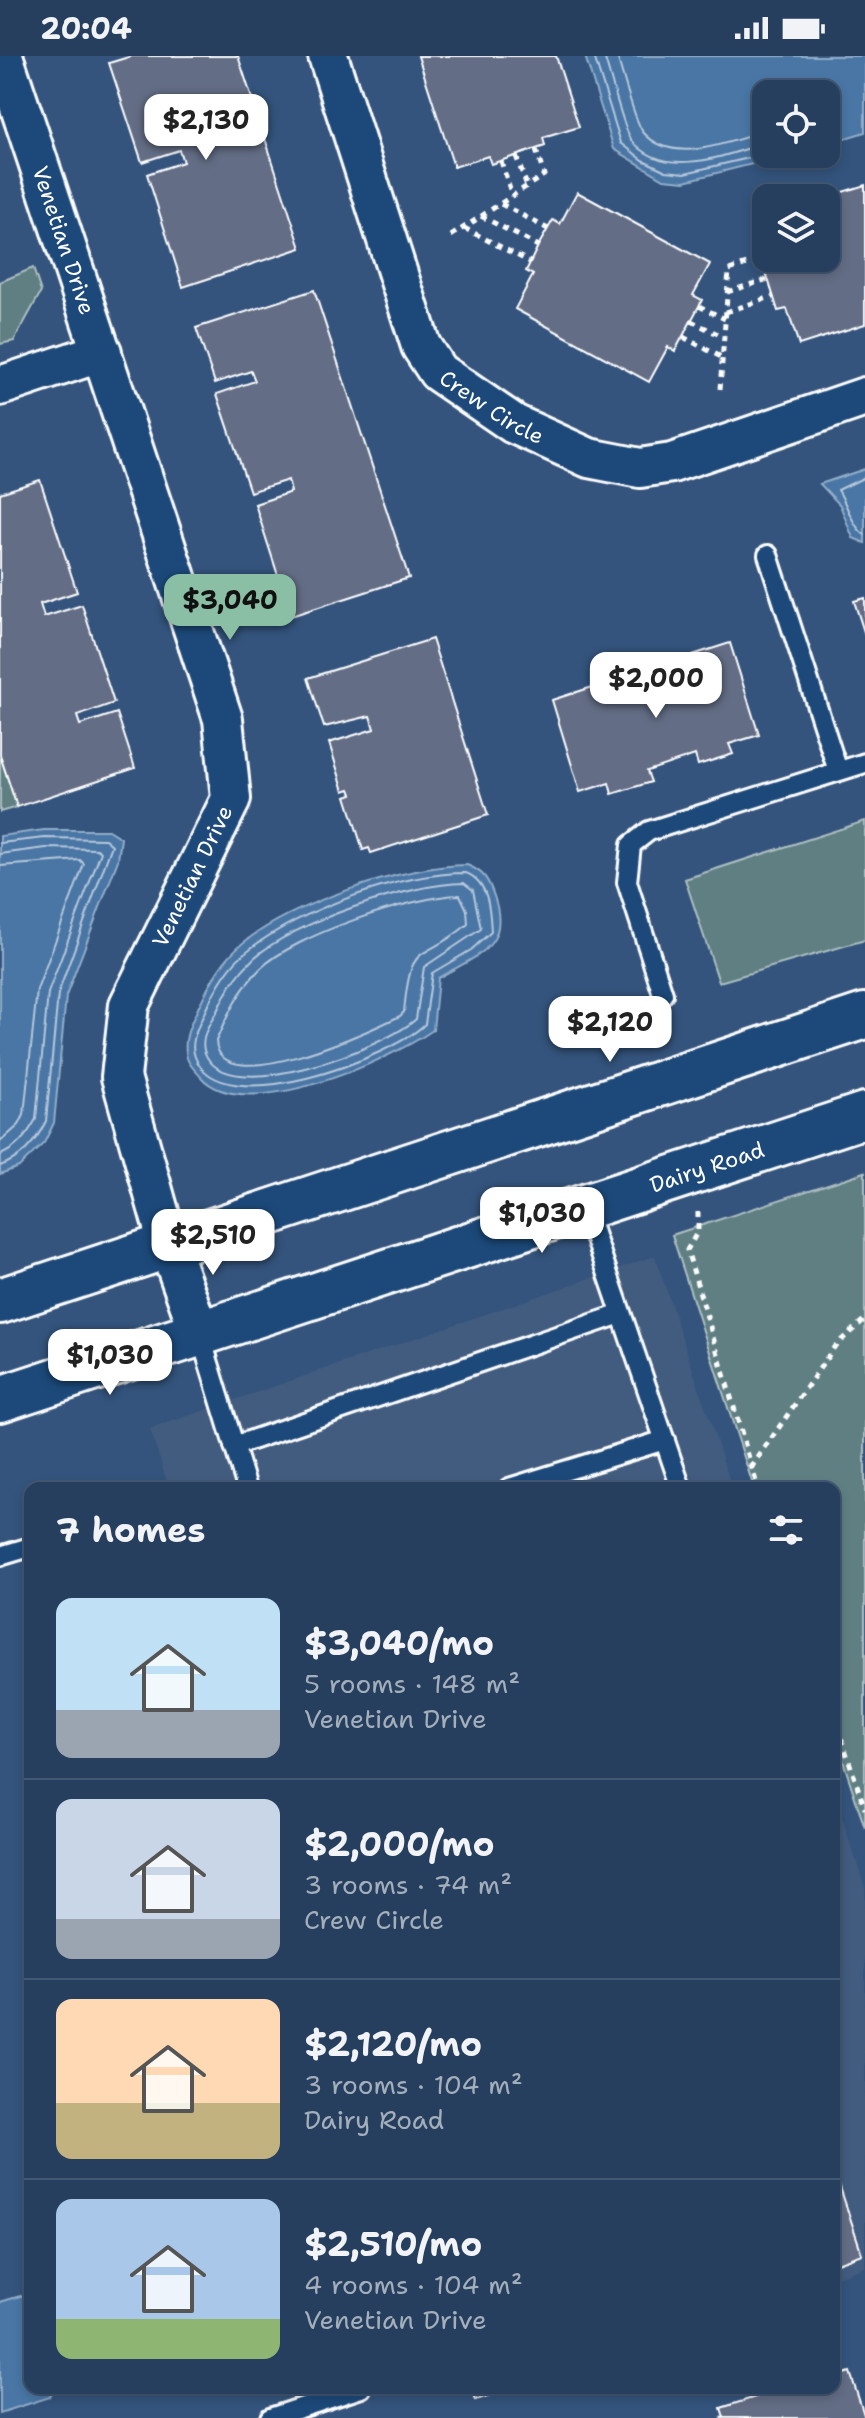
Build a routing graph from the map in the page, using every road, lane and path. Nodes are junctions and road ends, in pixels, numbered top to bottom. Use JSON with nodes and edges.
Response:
{"nodes":[{"id":1,"x":3,"y":56,"type":"edge"},
{"id":2,"x":328,"y":56,"type":"edge"},
{"id":3,"x":536,"y":150,"type":"dead end"},
{"id":4,"x":516,"y":156,"type":"dead end"},
{"id":5,"x":501,"y":161,"type":"dead end"},
{"id":6,"x":527,"y":186,"type":"junction"},
{"id":7,"x":512,"y":196,"type":"junction"},
{"id":8,"x":500,"y":204,"type":"junction"},
{"id":9,"x":481,"y":216,"type":"junction"},
{"id":10,"x":464,"y":228,"type":"junction"},
{"id":11,"x":548,"y":229,"type":"dead end"},
{"id":12,"x":451,"y":236,"type":"dead end"},
{"id":13,"x":538,"y":246,"type":"dead end"},
{"id":14,"x":530,"y":262,"type":"dead end"},
{"id":15,"x":752,"y":262,"type":"edge"},
{"id":16,"x":768,"y":279,"type":"dead end"},
{"id":17,"x":727,"y":292,"type":"junction"},
{"id":18,"x":774,"y":296,"type":"dead end"},
{"id":19,"x":699,"y":306,"type":"dead end"},
{"id":20,"x":726,"y":316,"type":"junction"},
{"id":21,"x":691,"y":321,"type":"dead end"},
{"id":22,"x":683,"y":337,"type":"dead end"},
{"id":23,"x":724,"y":337,"type":"junction"},
{"id":24,"x":102,"y":352,"type":"junction"},
{"id":25,"x":723,"y":358,"type":"junction"},
{"id":26,"x":0,"y":386,"type":"edge"},
{"id":27,"x":720,"y":389,"type":"dead end"},
{"id":28,"x":865,"y":397,"type":"edge"},
{"id":29,"x":768,"y":555,"type":"dead end"},
{"id":30,"x":865,"y":763,"type":"edge"},
{"id":31,"x":838,"y":771,"type":"junction"},
{"id":32,"x":663,"y":994,"type":"dead end"},
{"id":33,"x":865,"y":1016,"type":"edge"},
{"id":34,"x":865,"y":1115,"type":"edge"},
{"id":35,"x":584,"y":1206,"type":"junction"},
{"id":36,"x":698,"y":1207,"type":"dead end"},
{"id":37,"x":168,"y":1244,"type":"junction"},
{"id":38,"x":0,"y":1301,"type":"edge"},
{"id":39,"x":621,"y":1314,"type":"junction"},
{"id":40,"x":865,"y":1319,"type":"edge"},
{"id":41,"x":199,"y":1331,"type":"junction"},
{"id":42,"x":0,"y":1399,"type":"edge"},
{"id":43,"x":665,"y":1440,"type":"junction"},
{"id":44,"x":234,"y":1446,"type":"junction"},
{"id":45,"x":751,"y":1468,"type":"junction"},
{"id":46,"x":245,"y":1482,"type":"edge"},
{"id":47,"x":528,"y":1482,"type":"edge"},
{"id":48,"x":679,"y":1482,"type":"edge"},
{"id":49,"x":756,"y":1482,"type":"edge"},
{"id":50,"x":24,"y":1549,"type":"edge"},
{"id":51,"x":0,"y":1556,"type":"edge"},
{"id":52,"x":840,"y":1734,"type":"edge"},
{"id":53,"x":865,"y":1809,"type":"edge"},
{"id":54,"x":343,"y":2394,"type":"edge"},
{"id":55,"x":270,"y":2418,"type":"edge"}],
"edges":[{"from":1,"to":24,"type":"street","name":"Venetian Drive"},
{"from":2,"to":28,"type":"street","name":"Crew Circle"},
{"from":3,"to":6,"type":"path"},
{"from":4,"to":6,"type":"path"},
{"from":5,"to":7,"type":"path"},
{"from":6,"to":7,"type":"path"},
{"from":7,"to":8,"type":"path"},
{"from":8,"to":9,"type":"path"},
{"from":8,"to":11,"type":"path"},
{"from":9,"to":10,"type":"path"},
{"from":9,"to":13,"type":"path"},
{"from":10,"to":12,"type":"path"},
{"from":10,"to":14,"type":"path"},
{"from":15,"to":17,"type":"path"},
{"from":16,"to":17,"type":"path"},
{"from":17,"to":20,"type":"path"},
{"from":18,"to":20,"type":"path"},
{"from":19,"to":20,"type":"path"},
{"from":20,"to":23,"type":"path"},
{"from":21,"to":23,"type":"path"},
{"from":22,"to":25,"type":"path"},
{"from":23,"to":25,"type":"path"},
{"from":24,"to":26,"type":"street"},
{"from":24,"to":37,"type":"street","name":"Venetian Drive"},
{"from":25,"to":27,"type":"path"},
{"from":29,"to":31,"type":"lane"},
{"from":30,"to":31,"type":"lane"},
{"from":31,"to":32,"type":"lane"},
{"from":33,"to":37,"type":"street"},
{"from":34,"to":35,"type":"street","name":"Dairy Road"},
{"from":35,"to":39,"type":"lane"},
{"from":35,"to":41,"type":"street","name":"Dairy Road"},
{"from":36,"to":45,"type":"path"},
{"from":37,"to":38,"type":"street"},
{"from":37,"to":41,"type":"street","name":"Venetian Drive"},
{"from":39,"to":43,"type":"lane"},
{"from":39,"to":44,"type":"lane"},
{"from":40,"to":45,"type":"path"},
{"from":41,"to":42,"type":"street","name":"Dairy Road"},
{"from":41,"to":44,"type":"lane"},
{"from":43,"to":47,"type":"lane"},
{"from":43,"to":48,"type":"lane"},
{"from":44,"to":46,"type":"lane"},
{"from":45,"to":49,"type":"path"},
{"from":50,"to":51,"type":"lane"},
{"from":52,"to":53,"type":"path"},
{"from":54,"to":55,"type":"lane"}]}
